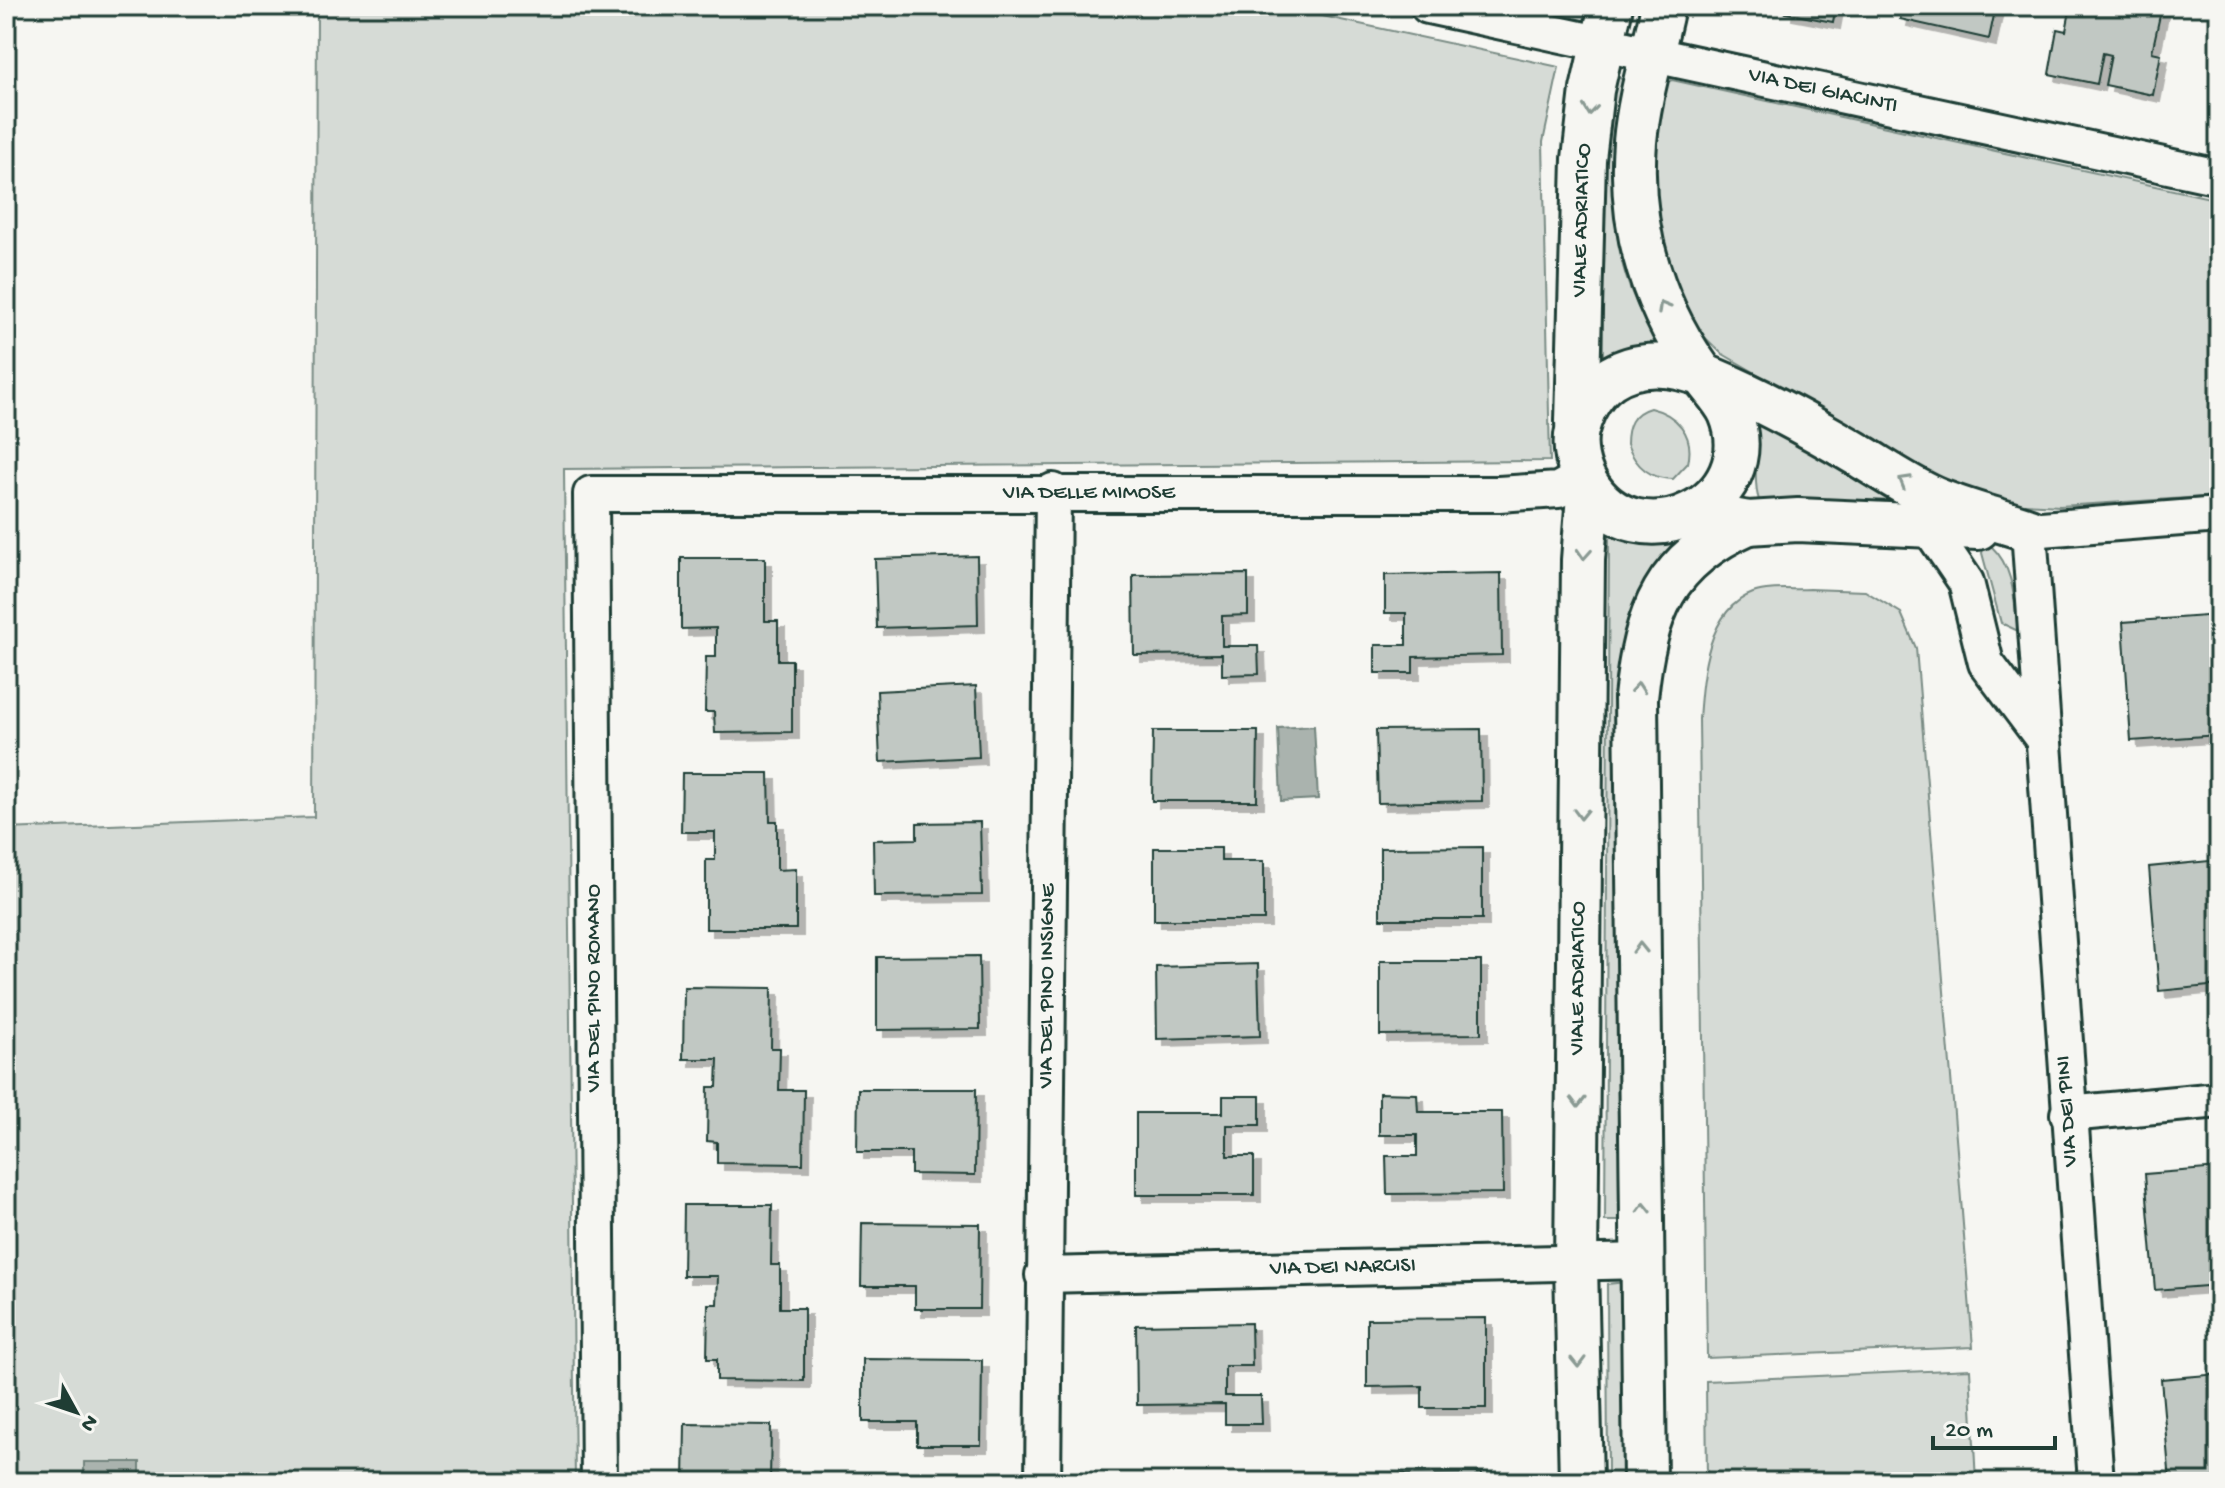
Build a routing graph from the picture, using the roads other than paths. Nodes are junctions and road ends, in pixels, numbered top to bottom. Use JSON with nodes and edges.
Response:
{"nodes":[{"id":1,"x":1428,"y":6,"type":"edge"},
{"id":2,"x":1663,"y":6,"type":"edge"},
{"id":3,"x":1606,"y":25,"type":"edge"},
{"id":4,"x":1652,"y":54,"type":"junction"},
{"id":5,"x":2219,"y":177,"type":"edge"},
{"id":6,"x":1702,"y":374,"type":"junction"},
{"id":7,"x":1576,"y":435,"type":"junction"},
{"id":8,"x":1582,"y":477,"type":"junction"},
{"id":9,"x":1053,"y":491,"type":"junction"},
{"id":10,"x":591,"y":494,"type":"joint"},
{"id":11,"x":2219,"y":515,"type":"edge"},
{"id":12,"x":1688,"y":517,"type":"junction"},
{"id":13,"x":1748,"y":523,"type":"junction"},
{"id":14,"x":1928,"y":526,"type":"junction"},
{"id":15,"x":2029,"y":530,"type":"junction"},
{"id":16,"x":2043,"y":739,"type":"junction"},
{"id":17,"x":2219,"y":1100,"type":"edge"},
{"id":18,"x":2068,"y":1114,"type":"junction"},
{"id":19,"x":1645,"y":1261,"type":"junction"},
{"id":20,"x":1576,"y":1265,"type":"junction"},
{"id":21,"x":1043,"y":1275,"type":"junction"},
{"id":22,"x":599,"y":1482,"type":"edge"},
{"id":23,"x":1043,"y":1482,"type":"edge"},
{"id":24,"x":1581,"y":1482,"type":"edge"},
{"id":25,"x":1645,"y":1482,"type":"edge"},
{"id":26,"x":2096,"y":1482,"type":"edge"}],
"edges":[{"from":1,"to":3,"type":"street","name":"VIA DEI GIACINTI"},
{"from":2,"to":4,"type":"street"},
{"from":3,"to":4,"type":"street","name":"VIA DEI GIACINTI"},
{"from":3,"to":7,"type":"street","name":"VIALE ADRIATICO","one_way":true},
{"from":4,"to":5,"type":"street","name":"VIA DEI GIACINTI"},
{"from":6,"to":4,"type":"street","one_way":true},
{"from":6,"to":7,"type":"street"},
{"from":6,"to":12,"type":"street"},
{"from":15,"to":6,"type":"street","one_way":true},
{"from":7,"to":8,"type":"street"},
{"from":8,"to":9,"type":"street","name":"VIA DELLE MIMOSE"},
{"from":8,"to":12,"type":"street"},
{"from":8,"to":20,"type":"street","name":"VIALE ADRIATICO","one_way":true},
{"from":9,"to":10,"type":"street","name":"VIA DELLE MIMOSE"},
{"from":9,"to":21,"type":"street","name":"VIA DEL PINO INSIGNE"},
{"from":10,"to":22,"type":"street","name":"VIA DEL PINO ROMANO"},
{"from":11,"to":15,"type":"street"},
{"from":12,"to":13,"type":"street"},
{"from":13,"to":14,"type":"street"},
{"from":19,"to":13,"type":"street","one_way":true},
{"from":14,"to":15,"type":"street"},
{"from":14,"to":16,"type":"street"},
{"from":15,"to":16,"type":"street","name":"VIA DEI PINI"},
{"from":16,"to":18,"type":"street","name":"VIA DEI PINI"},
{"from":17,"to":18,"type":"street"},
{"from":18,"to":26,"type":"street","name":"VIA DEI PINI"},
{"from":19,"to":20,"type":"street","name":"VIA DEI NARCISI"},
{"from":19,"to":25,"type":"street"},
{"from":20,"to":21,"type":"street","name":"VIA DEI NARCISI"},
{"from":20,"to":24,"type":"street","name":"VIALE ADRIATICO","one_way":true},
{"from":21,"to":23,"type":"street","name":"VIA DEL PINO INSIGNE"}]}
